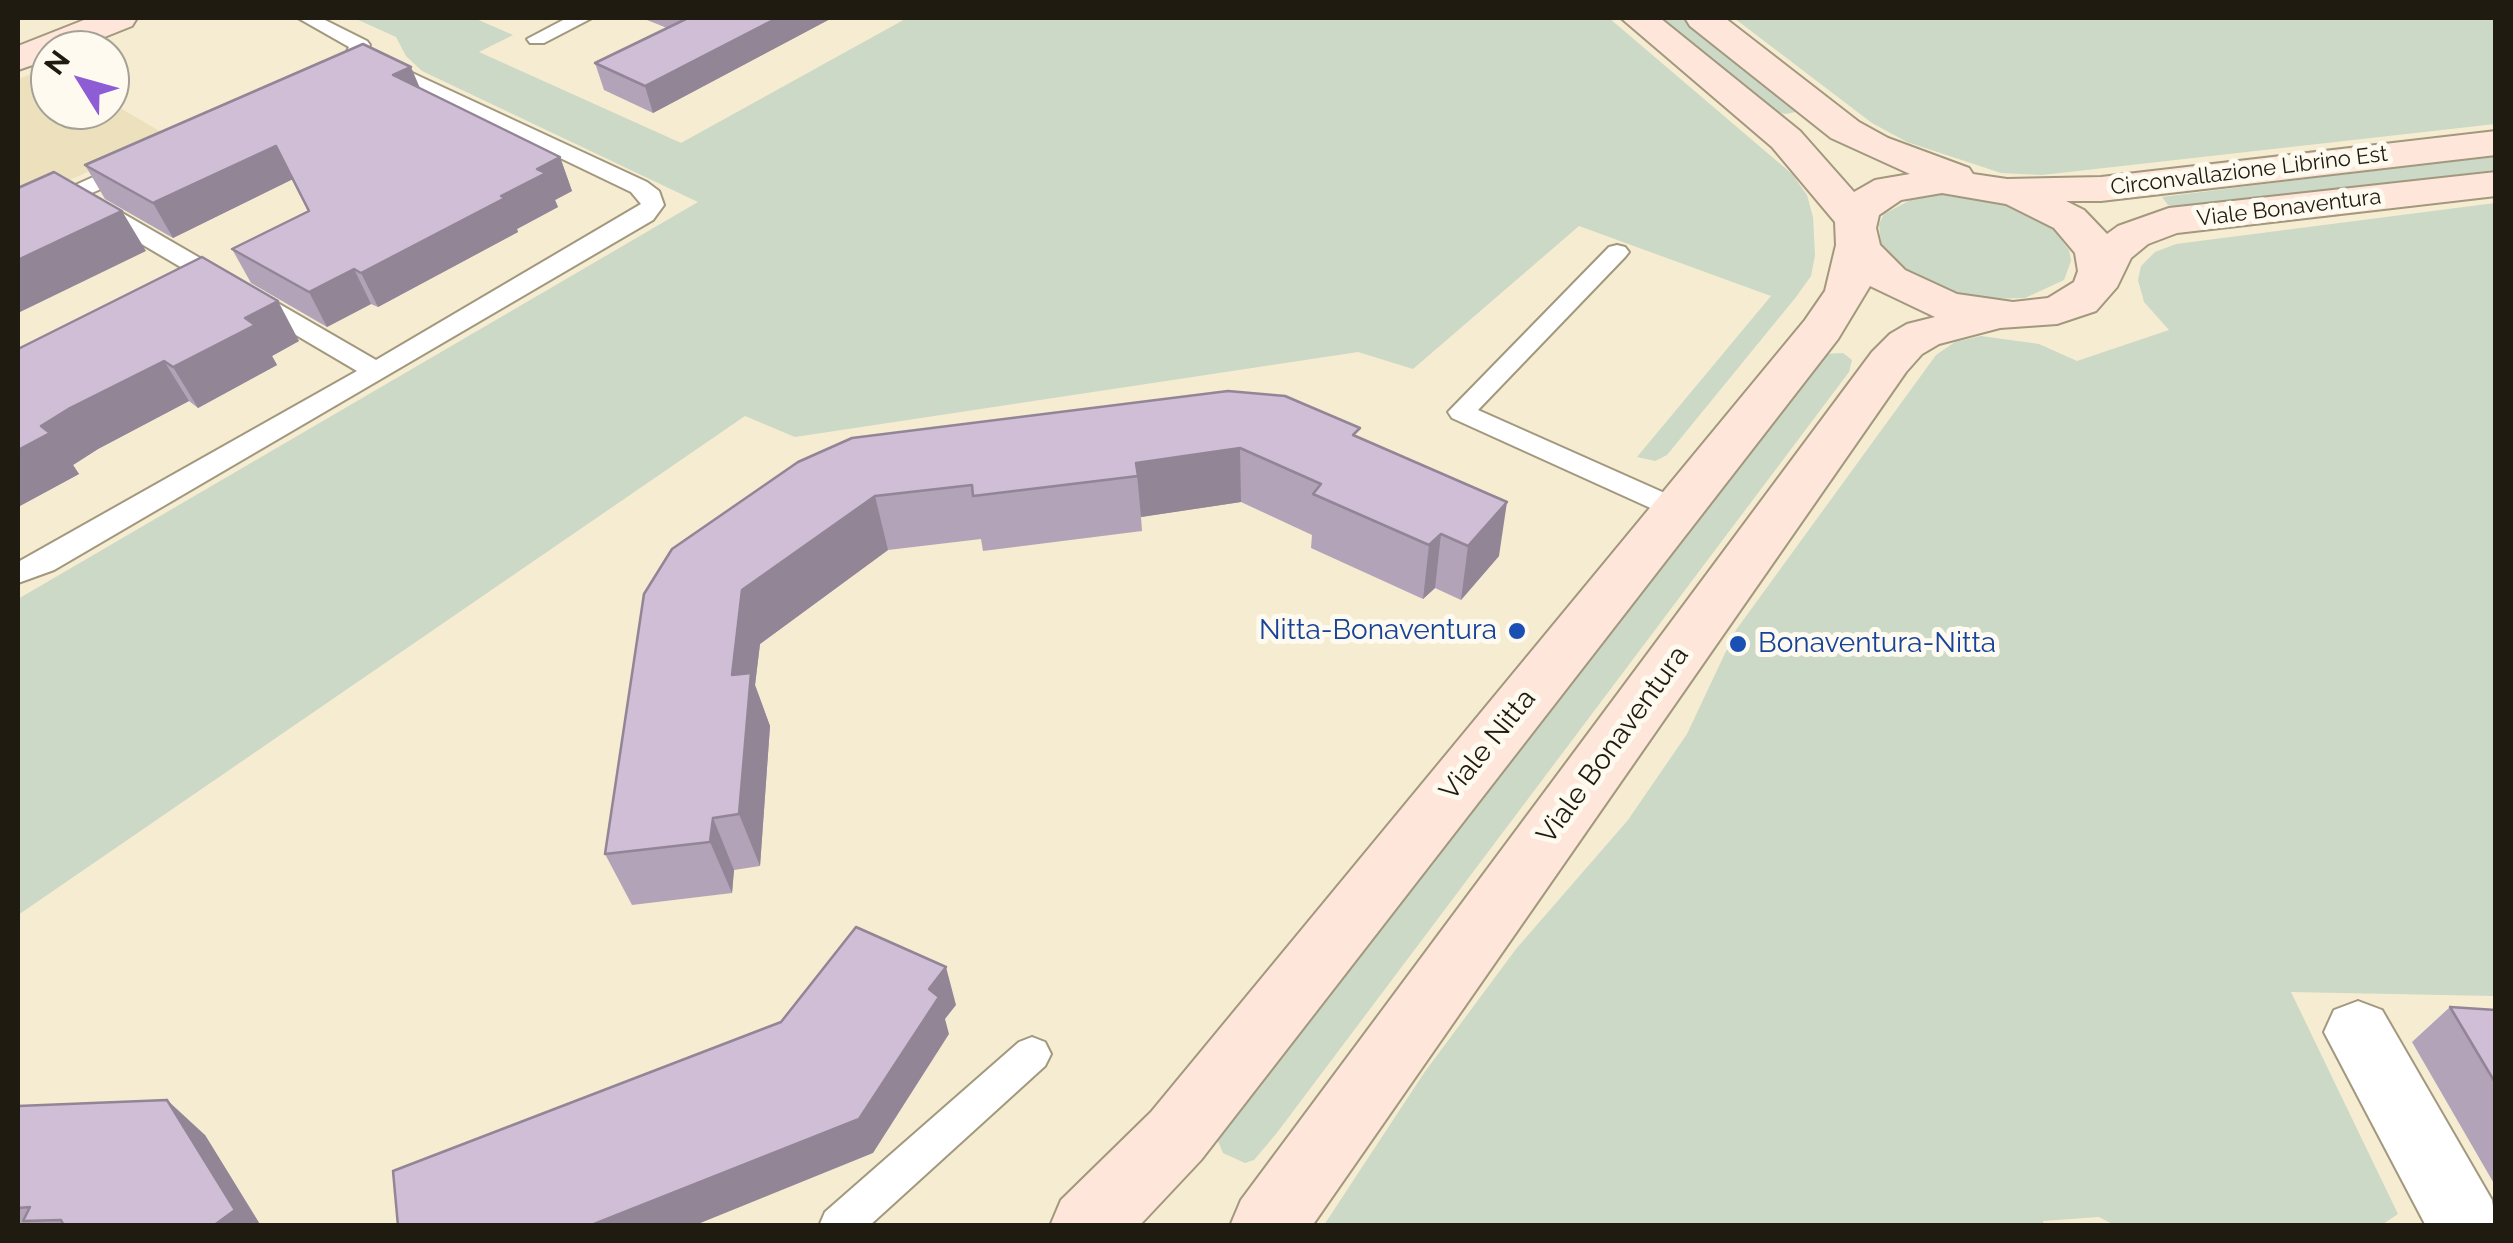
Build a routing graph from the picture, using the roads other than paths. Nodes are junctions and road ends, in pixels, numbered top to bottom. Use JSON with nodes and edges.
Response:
{"nodes":[{"id":1,"x":81,"y":18,"type":"edge"},
{"id":2,"x":119,"y":18,"type":"edge"},
{"id":3,"x":307,"y":18,"type":"edge"},
{"id":4,"x":582,"y":18,"type":"edge"},
{"id":5,"x":1638,"y":18,"type":"edge"},
{"id":6,"x":1703,"y":18,"type":"edge"},
{"id":7,"x":537,"y":39,"type":"dead end"},
{"id":8,"x":18,"y":42,"type":"edge"},
{"id":9,"x":18,"y":58,"type":"edge"},
{"id":10,"x":352,"y":66,"type":"junction"},
{"id":11,"x":317,"y":82,"type":"edge"},
{"id":12,"x":2496,"y":143,"type":"edge"},
{"id":13,"x":160,"y":154,"type":"edge"},
{"id":14,"x":2496,"y":184,"type":"edge"},
{"id":15,"x":1987,"y":186,"type":"junction"},
{"id":16,"x":73,"y":194,"type":"junction"},
{"id":17,"x":18,"y":219,"type":"edge"},
{"id":18,"x":1857,"y":232,"type":"junction"},
{"id":19,"x":1617,"y":252,"type":"dead end"},
{"id":20,"x":2100,"y":271,"type":"junction"},
{"id":21,"x":1996,"y":315,"type":"junction"},
{"id":22,"x":376,"y":370,"type":"junction"},
{"id":23,"x":1677,"y":510,"type":"junction"},
{"id":24,"x":18,"y":573,"type":"edge"},
{"id":25,"x":2358,"y":1032,"type":"dead end"},
{"id":26,"x":1032,"y":1054,"type":"dead end"},
{"id":27,"x":840,"y":1226,"type":"edge"},
{"id":28,"x":1086,"y":1226,"type":"edge"},
{"id":29,"x":1267,"y":1226,"type":"edge"},
{"id":30,"x":2466,"y":1226,"type":"edge"}],
"edges":[{"from":1,"to":8,"type":"main road"},
{"from":2,"to":9,"type":"main road"},
{"from":3,"to":10,"type":"lane"},
{"from":4,"to":7,"type":"lane"},
{"from":5,"to":18,"type":"main road"},
{"from":6,"to":15,"type":"main road","name":"Circonvallazione Librino Est"},
{"from":10,"to":11,"type":"lane"},
{"from":10,"to":22,"type":"lane"},
{"from":12,"to":15,"type":"main road","name":"Circonvallazione Librino Est"},
{"from":13,"to":16,"type":"lane"},
{"from":14,"to":20,"type":"main road","name":"Viale Bonaventura"},
{"from":15,"to":18,"type":"main road"},
{"from":15,"to":20,"type":"main road"},
{"from":16,"to":17,"type":"lane"},
{"from":16,"to":22,"type":"lane"},
{"from":18,"to":21,"type":"main road"},
{"from":18,"to":23,"type":"main road","name":"Viale Nitta"},
{"from":19,"to":23,"type":"lane"},
{"from":20,"to":21,"type":"main road","name":"Viale Bonaventura"},
{"from":21,"to":29,"type":"main road","name":"Viale Bonaventura"},
{"from":22,"to":24,"type":"lane"},
{"from":23,"to":28,"type":"main road","name":"Viale Nitta"},
{"from":25,"to":30,"type":"street"},
{"from":26,"to":27,"type":"lane"}]}
